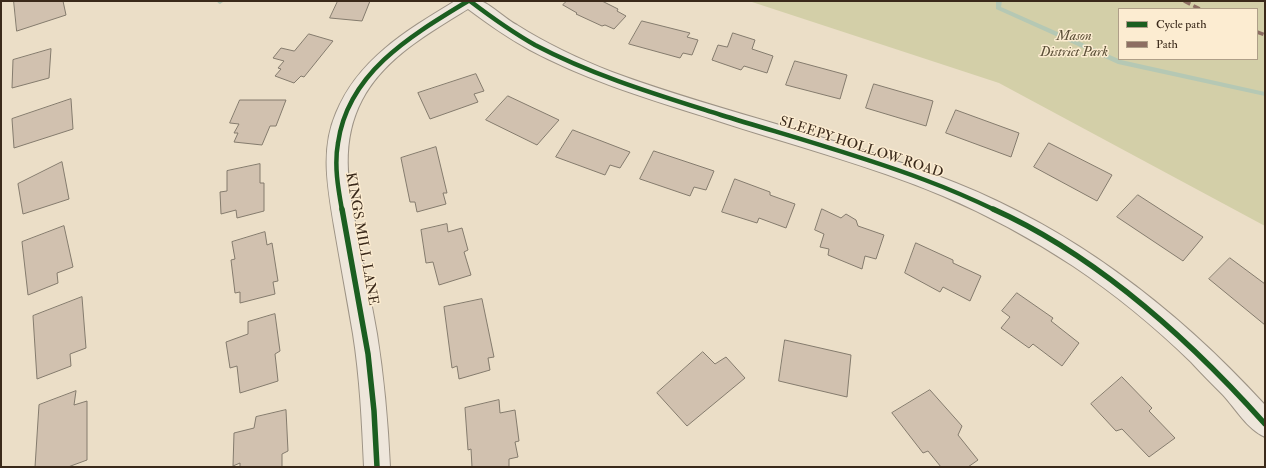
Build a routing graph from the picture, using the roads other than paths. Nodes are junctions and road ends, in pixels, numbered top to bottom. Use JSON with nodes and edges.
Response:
{"nodes":[{"id":1,"x":469,"y":1,"type":"edge"},
{"id":2,"x":1265,"y":424,"type":"edge"},
{"id":3,"x":378,"y":467,"type":"edge"}],
"edges":[{"from":1,"to":2,"type":"street","name":"SLEEPY HOLLOW ROAD"},
{"from":1,"to":3,"type":"street","name":"KINGS MILL LANE"}]}
